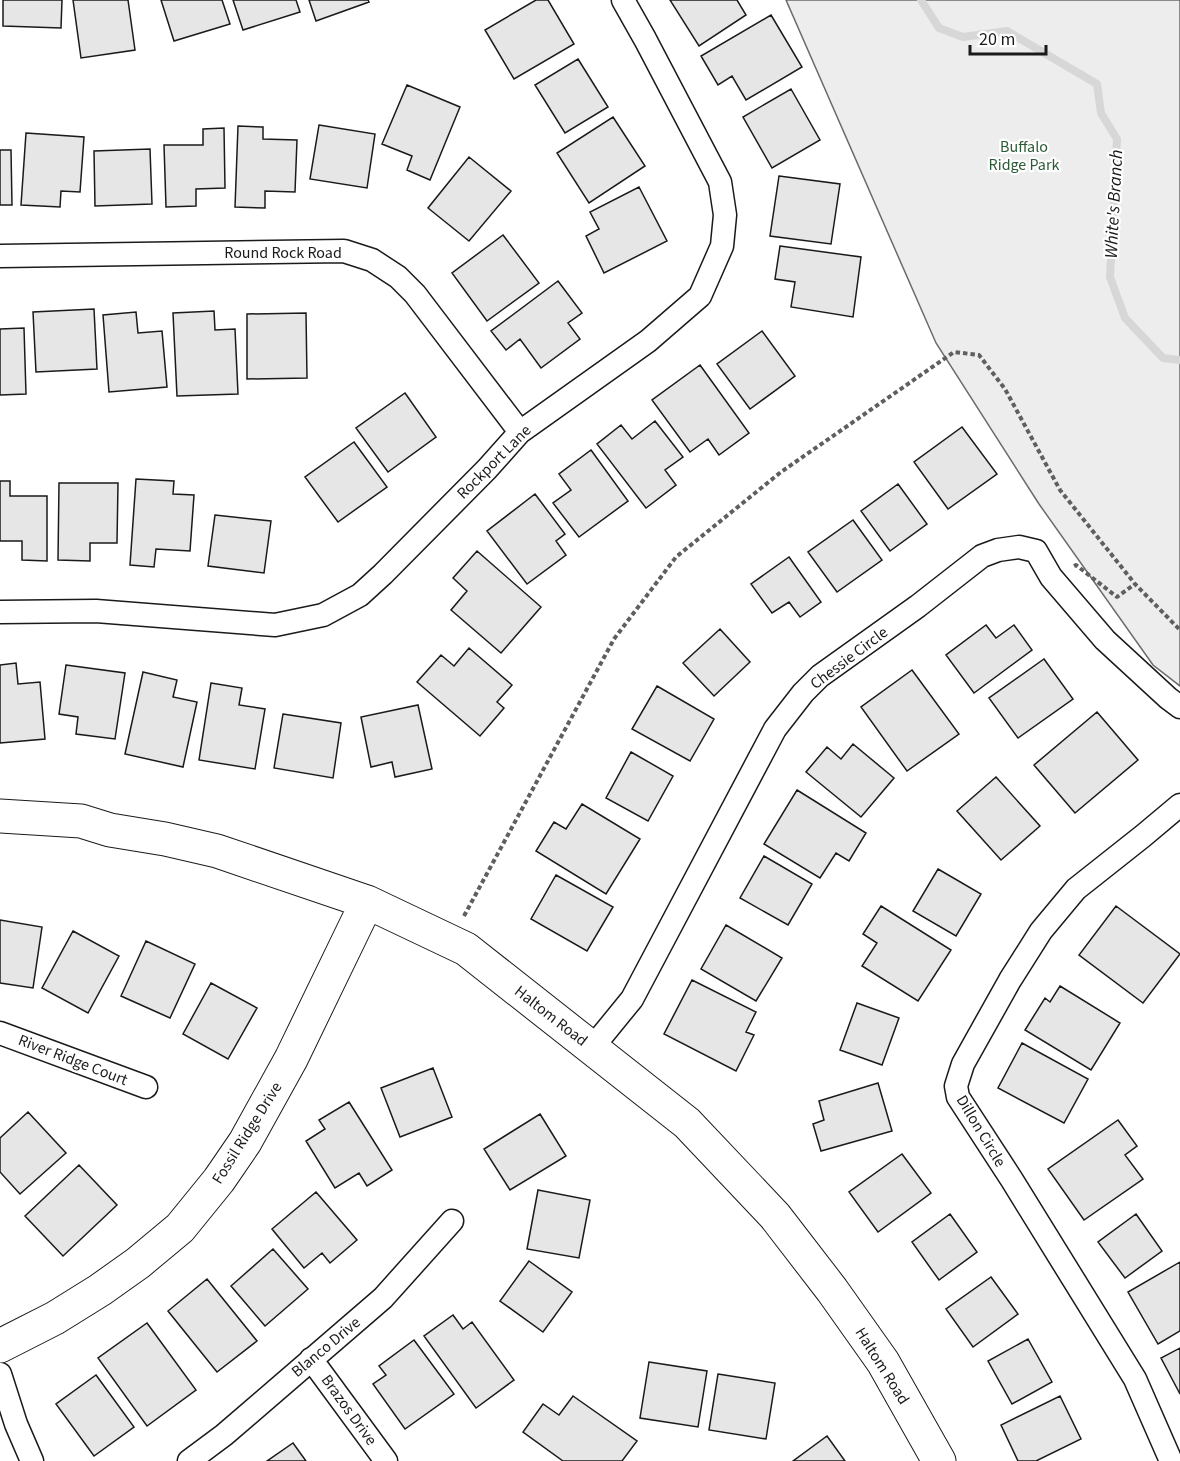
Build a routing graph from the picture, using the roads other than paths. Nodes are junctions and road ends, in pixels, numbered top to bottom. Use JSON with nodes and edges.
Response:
{"nodes":[{"id":1,"x":623,"y":0,"type":"edge"},
{"id":2,"x":0,"y":256,"type":"edge"},
{"id":3,"x":520,"y":432,"type":"junction"},
{"id":4,"x":0,"y":612,"type":"edge"},
{"id":5,"x":1180,"y":707,"type":"edge"},
{"id":6,"x":1180,"y":805,"type":"edge"},
{"id":7,"x":0,"y":816,"type":"edge"},
{"id":8,"x":367,"y":902,"type":"junction"},
{"id":9,"x":0,"y":1033,"type":"edge"},
{"id":10,"x":592,"y":1048,"type":"junction"},
{"id":11,"x":146,"y":1087,"type":"dead end"},
{"id":12,"x":452,"y":1221,"type":"dead end"},
{"id":13,"x":0,"y":1346,"type":"edge"},
{"id":14,"x":311,"y":1359,"type":"junction"},
{"id":15,"x":0,"y":1374,"type":"edge"},
{"id":16,"x":32,"y":1461,"type":"edge"},
{"id":17,"x":189,"y":1461,"type":"edge"},
{"id":18,"x":387,"y":1461,"type":"edge"},
{"id":19,"x":939,"y":1461,"type":"edge"},
{"id":20,"x":1171,"y":1461,"type":"edge"}],
"edges":[{"from":1,"to":3,"type":"street","name":"Rockport Lane"},
{"from":2,"to":3,"type":"street","name":"Round Rock Road"},
{"from":3,"to":4,"type":"street","name":"Rockport Lane"},
{"from":5,"to":10,"type":"street","name":"Chessie Circle"},
{"from":6,"to":20,"type":"street","name":"Dillon Circle"},
{"from":7,"to":8,"type":"main road","name":"Haltom Road"},
{"from":8,"to":10,"type":"main road","name":"Haltom Road"},
{"from":8,"to":13,"type":"main road","name":"Fossil Ridge Drive"},
{"from":9,"to":11,"type":"street","name":"River Ridge Court"},
{"from":10,"to":19,"type":"main road","name":"Haltom Road"},
{"from":12,"to":14,"type":"street","name":"Blanco Drive"},
{"from":14,"to":17,"type":"street","name":"Blanco Drive"},
{"from":14,"to":18,"type":"street","name":"Brazos Drive"},
{"from":15,"to":16,"type":"street"}]}
